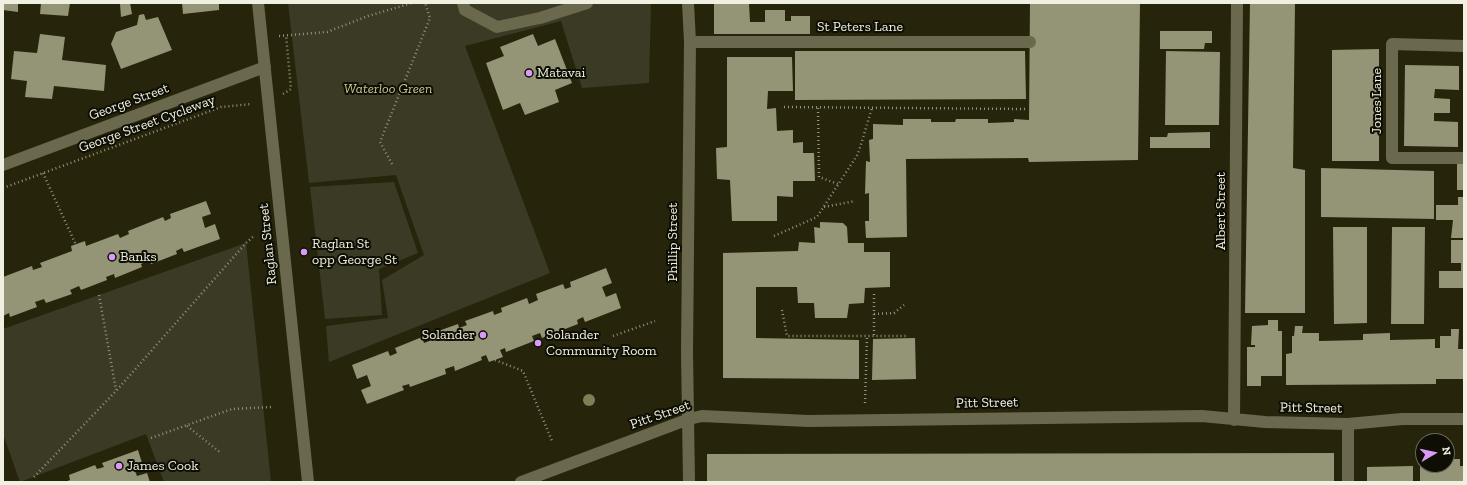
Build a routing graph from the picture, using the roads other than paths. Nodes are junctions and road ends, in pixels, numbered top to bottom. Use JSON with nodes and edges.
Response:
{"nodes":[{"id":1,"x":258,"y":3,"type":"edge"},
{"id":2,"x":463,"y":3,"type":"edge"},
{"id":3,"x":587,"y":3,"type":"edge"},
{"id":4,"x":688,"y":3,"type":"edge"},
{"id":5,"x":1237,"y":3,"type":"edge"},
{"id":6,"x":690,"y":42,"type":"junction"},
{"id":7,"x":1030,"y":42,"type":"dead end"},
{"id":8,"x":1464,"y":46,"type":"edge"},
{"id":9,"x":265,"y":67,"type":"junction"},
{"id":10,"x":1464,"y":158,"type":"edge"},
{"id":11,"x":3,"y":165,"type":"edge"},
{"id":12,"x":689,"y":419,"type":"junction"},
{"id":13,"x":1464,"y":419,"type":"edge"},
{"id":14,"x":1234,"y":420,"type":"junction"},
{"id":15,"x":1348,"y":424,"type":"junction"},
{"id":16,"x":308,"y":482,"type":"edge"},
{"id":17,"x":521,"y":482,"type":"edge"},
{"id":18,"x":689,"y":482,"type":"edge"},
{"id":19,"x":1348,"y":482,"type":"edge"}],
"edges":[{"from":1,"to":9,"type":"street","name":"Raglan Street"},
{"from":2,"to":3,"type":"street"},
{"from":4,"to":6,"type":"street","name":"Phillip Street"},
{"from":5,"to":14,"type":"street","name":"Albert Street"},
{"from":6,"to":7,"type":"street","name":"St Peters Lane"},
{"from":6,"to":12,"type":"street","name":"Phillip Street"},
{"from":8,"to":10,"type":"street","name":"Jones Lane"},
{"from":9,"to":11,"type":"street","name":"George Street"},
{"from":9,"to":16,"type":"street","name":"Raglan Street"},
{"from":12,"to":14,"type":"street","name":"Pitt Street"},
{"from":12,"to":17,"type":"street","name":"Pitt Street"},
{"from":12,"to":18,"type":"street","name":"Phillip Street"},
{"from":13,"to":15,"type":"street","name":"Pitt Street"},
{"from":14,"to":15,"type":"street","name":"Pitt Street"},
{"from":15,"to":19,"type":"street"}]}
